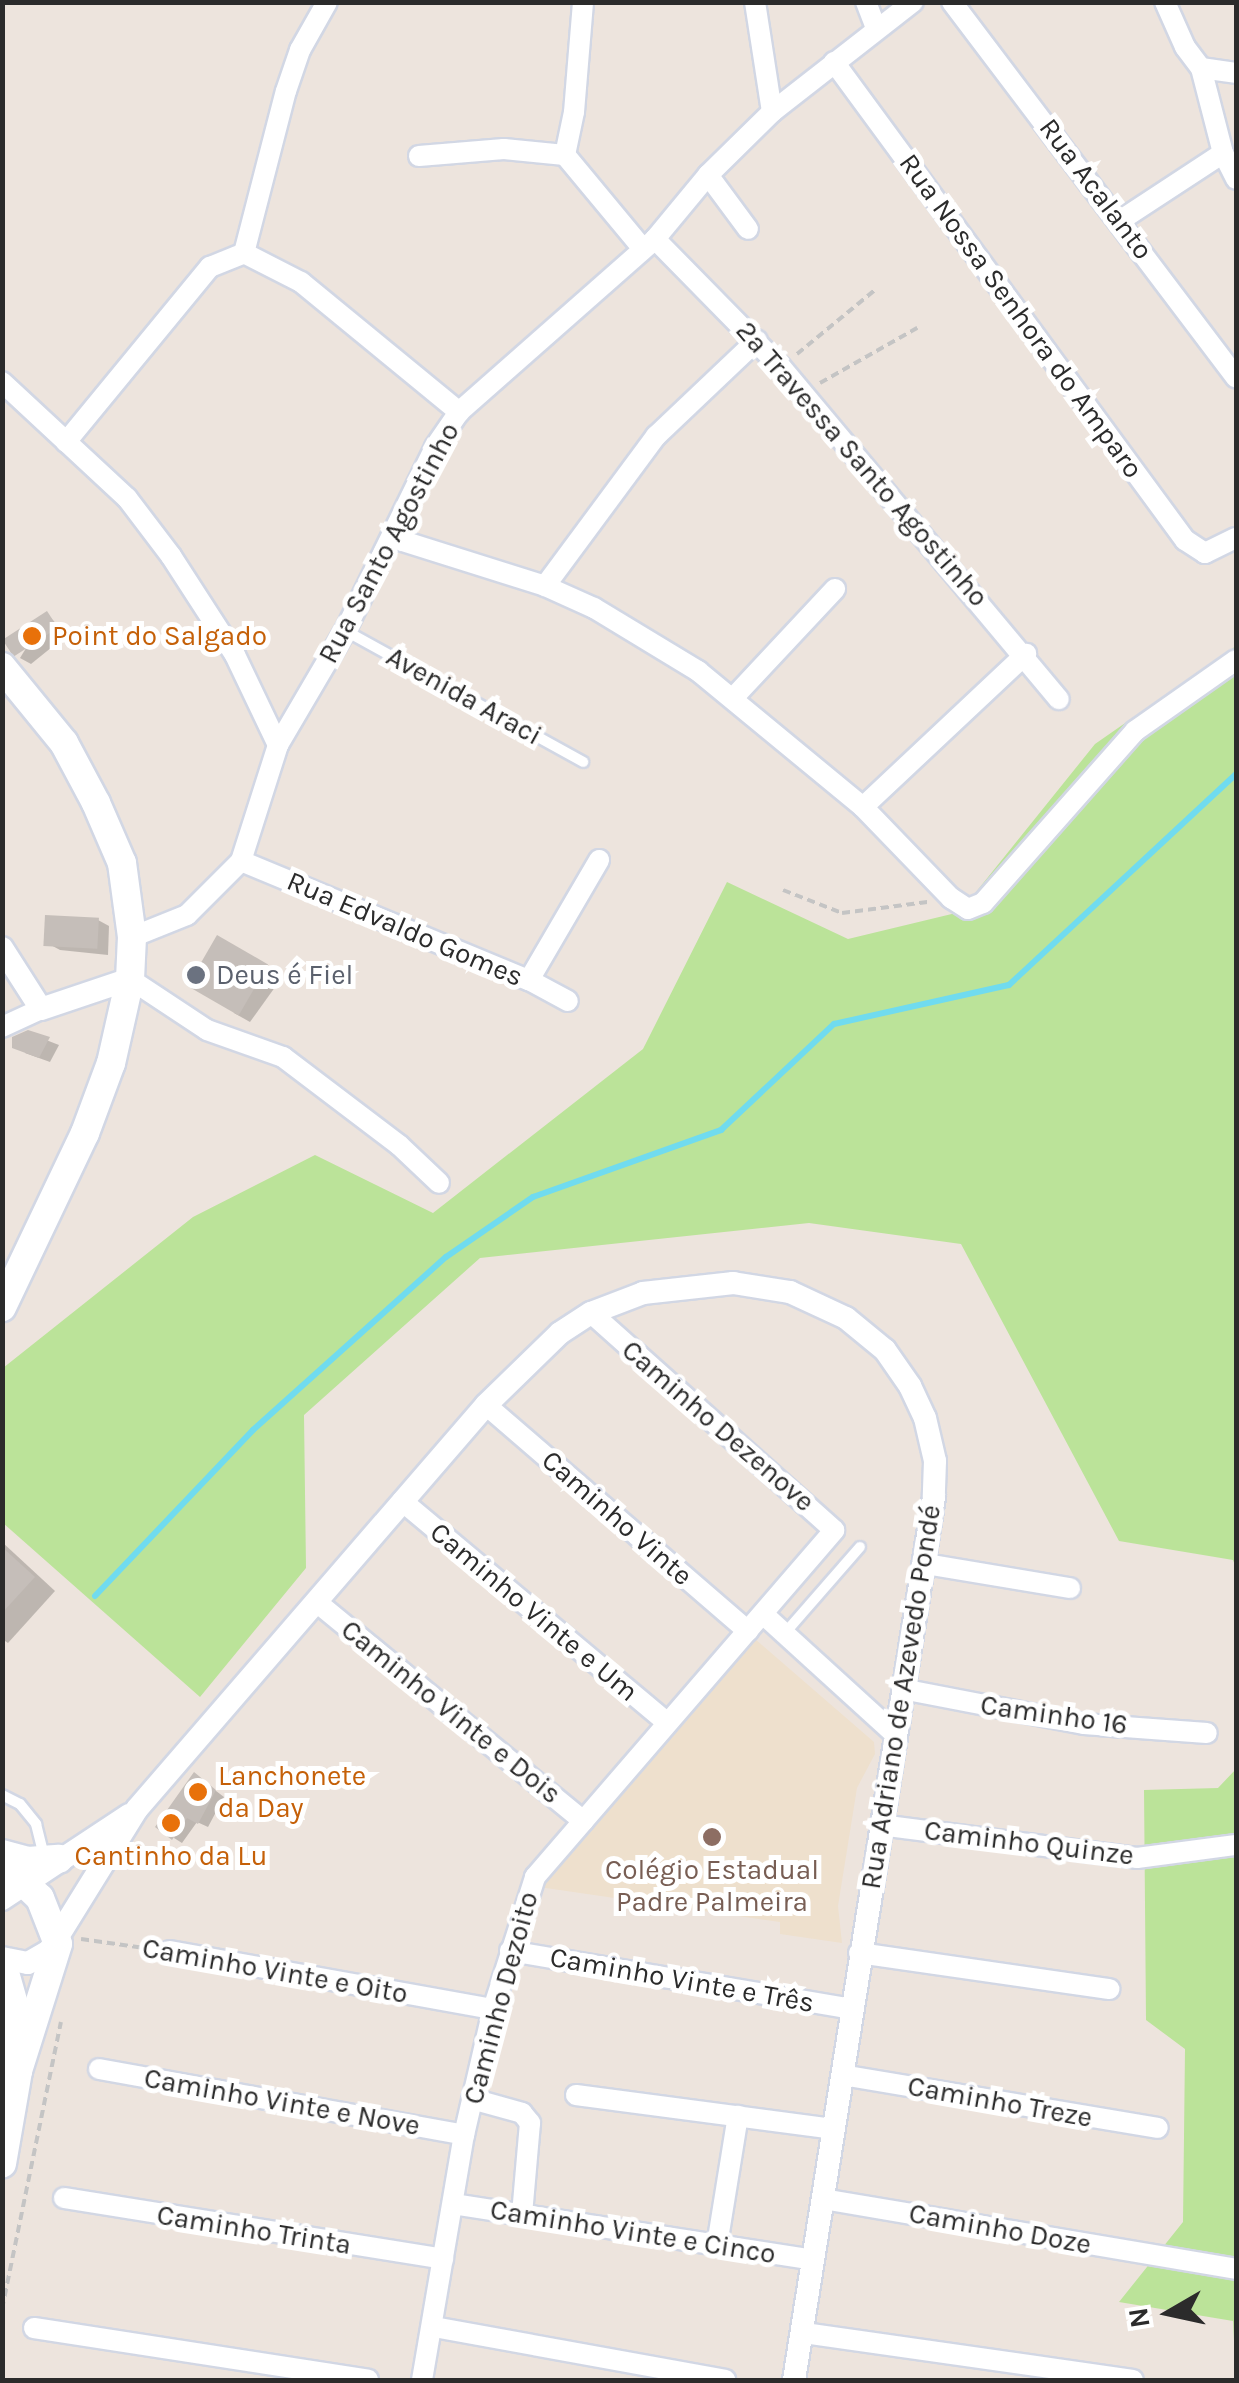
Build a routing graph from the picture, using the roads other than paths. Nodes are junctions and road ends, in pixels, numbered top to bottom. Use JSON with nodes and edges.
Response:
{"nodes":[{"id":1,"x":327,"y":2,"type":"edge"},
{"id":2,"x":583,"y":2,"type":"edge"},
{"id":3,"x":755,"y":2,"type":"edge"},
{"id":4,"x":866,"y":2,"type":"edge"},
{"id":5,"x":913,"y":2,"type":"edge"},
{"id":6,"x":952,"y":2,"type":"edge"},
{"id":7,"x":1165,"y":2,"type":"edge"},
{"id":8,"x":876,"y":28,"type":"junction"},
{"id":9,"x":834,"y":62,"type":"junction"},
{"id":10,"x":1202,"y":68,"type":"junction"},
{"id":11,"x":1236,"y":73,"type":"edge"},
{"id":12,"x":772,"y":112,"type":"junction"},
{"id":13,"x":1222,"y":153,"type":"junction"},
{"id":14,"x":565,"y":155,"type":"junction"},
{"id":15,"x":419,"y":156,"type":"dead end"},
{"id":16,"x":708,"y":175,"type":"junction"},
{"id":17,"x":1236,"y":180,"type":"edge"},
{"id":18,"x":1121,"y":220,"type":"junction"},
{"id":19,"x":748,"y":229,"type":"dead end"},
{"id":20,"x":649,"y":244,"type":"junction"},
{"id":21,"x":244,"y":253,"type":"junction"},
{"id":22,"x":757,"y":340,"type":"junction"},
{"id":23,"x":1236,"y":378,"type":"edge"},
{"id":24,"x":2,"y":382,"type":"edge"},
{"id":25,"x":459,"y":412,"type":"junction"},
{"id":26,"x":66,"y":442,"type":"junction"},
{"id":27,"x":393,"y":538,"type":"junction"},
{"id":28,"x":1236,"y":538,"type":"edge"},
{"id":29,"x":545,"y":586,"type":"junction"},
{"id":30,"x":835,"y":590,"type":"dead end"},
{"id":31,"x":345,"y":631,"type":"junction"},
{"id":32,"x":1026,"y":654,"type":"junction"},
{"id":33,"x":1236,"y":660,"type":"edge"},
{"id":34,"x":2,"y":667,"type":"edge"},
{"id":35,"x":734,"y":697,"type":"junction"},
{"id":36,"x":1059,"y":699,"type":"dead end"},
{"id":37,"x":278,"y":745,"type":"junction"},
{"id":38,"x":582,"y":762,"type":"dead end"},
{"id":39,"x":863,"y":807,"type":"junction"},
{"id":40,"x":599,"y":860,"type":"dead end"},
{"id":41,"x":241,"y":861,"type":"junction"},
{"id":42,"x":132,"y":937,"type":"junction"},
{"id":43,"x":2,"y":948,"type":"edge"},
{"id":44,"x":130,"y":979,"type":"junction"},
{"id":45,"x":529,"y":980,"type":"junction"},
{"id":46,"x":568,"y":1001,"type":"dead end"},
{"id":47,"x":40,"y":1008,"type":"junction"},
{"id":48,"x":2,"y":1026,"type":"edge"},
{"id":49,"x":439,"y":1183,"type":"dead end"},
{"id":50,"x":2,"y":1308,"type":"edge"},
{"id":51,"x":592,"y":1313,"type":"junction"},
{"id":52,"x":486,"y":1405,"type":"junction"},
{"id":53,"x":402,"y":1501,"type":"junction"},
{"id":54,"x":826,"y":1541,"type":"joint"},
{"id":55,"x":860,"y":1547,"type":"dead end"},
{"id":56,"x":926,"y":1564,"type":"junction"},
{"id":57,"x":1070,"y":1588,"type":"dead end"},
{"id":58,"x":319,"y":1604,"type":"junction"},
{"id":59,"x":763,"y":1614,"type":"junction"},
{"id":60,"x":748,"y":1630,"type":"junction"},
{"id":61,"x":784,"y":1634,"type":"junction"},
{"id":62,"x":902,"y":1689,"type":"junction"},
{"id":63,"x":666,"y":1722,"type":"junction"},
{"id":64,"x":1208,"y":1733,"type":"dead end"},
{"id":65,"x":896,"y":1734,"type":"junction"},
{"id":66,"x":2,"y":1794,"type":"edge"},
{"id":67,"x":137,"y":1809,"type":"junction"},
{"id":68,"x":583,"y":1821,"type":"junction"},
{"id":69,"x":880,"y":1825,"type":"junction"},
{"id":70,"x":1236,"y":1845,"type":"edge"},
{"id":71,"x":2,"y":1854,"type":"edge"},
{"id":72,"x":51,"y":1860,"type":"junction"},
{"id":73,"x":2,"y":1862,"type":"edge"},
{"id":74,"x":13,"y":1890,"type":"edge"},
{"id":75,"x":57,"y":1935,"type":"junction"},
{"id":76,"x":170,"y":1951,"type":"road end"},
{"id":77,"x":510,"y":1951,"type":"junction"},
{"id":78,"x":859,"y":1953,"type":"junction"},
{"id":79,"x":2,"y":1960,"type":"edge"},
{"id":80,"x":1109,"y":1989,"type":"dead end"},
{"id":81,"x":493,"y":2008,"type":"junction"},
{"id":82,"x":853,"y":2009,"type":"junction"},
{"id":83,"x":99,"y":2069,"type":"dead end"},
{"id":84,"x":18,"y":2071,"type":"junction"},
{"id":85,"x":842,"y":2075,"type":"junction"},
{"id":86,"x":576,"y":2095,"type":"dead end"},
{"id":87,"x":472,"y":2099,"type":"junction"},
{"id":88,"x":738,"y":2116,"type":"junction"},
{"id":89,"x":1158,"y":2128,"type":"dead end"},
{"id":90,"x":833,"y":2129,"type":"junction"},
{"id":91,"x":464,"y":2134,"type":"junction"},
{"id":92,"x":2,"y":2164,"type":"edge"},
{"id":93,"x":64,"y":2198,"type":"dead end"},
{"id":94,"x":823,"y":2200,"type":"junction"},
{"id":95,"x":453,"y":2204,"type":"junction"},
{"id":96,"x":522,"y":2215,"type":"junction"},
{"id":97,"x":716,"y":2245,"type":"junction"},
{"id":98,"x":443,"y":2259,"type":"junction"},
{"id":99,"x":814,"y":2260,"type":"junction"},
{"id":100,"x":1236,"y":2269,"type":"edge"},
{"id":101,"x":434,"y":2327,"type":"junction"},
{"id":102,"x":34,"y":2328,"type":"dead end"},
{"id":103,"x":804,"y":2333,"type":"junction"},
{"id":104,"x":368,"y":2380,"type":"edge"},
{"id":105,"x":422,"y":2380,"type":"edge"},
{"id":106,"x":724,"y":2380,"type":"edge"},
{"id":107,"x":794,"y":2380,"type":"edge"},
{"id":108,"x":1133,"y":2380,"type":"edge"}],
"edges":[{"from":1,"to":21,"type":"street"},
{"from":2,"to":14,"type":"street"},
{"from":3,"to":12,"type":"street"},
{"from":4,"to":8,"type":"street"},
{"from":5,"to":8,"type":"street","name":"Rua Santo Agostinho"},
{"from":6,"to":18,"type":"street","name":"Rua Acalanto"},
{"from":7,"to":10,"type":"street"},
{"from":8,"to":9,"type":"street","name":"Rua Santo Agostinho"},
{"from":9,"to":12,"type":"street","name":"Rua Santo Agostinho"},
{"from":9,"to":28,"type":"street","name":"Rua Nossa Senhora do Amparo"},
{"from":10,"to":11,"type":"street"},
{"from":10,"to":13,"type":"street"},
{"from":12,"to":16,"type":"street","name":"Rua Santo Agostinho"},
{"from":13,"to":17,"type":"street"},
{"from":13,"to":18,"type":"street"},
{"from":14,"to":15,"type":"street"},
{"from":14,"to":20,"type":"street","name":"2ª Travessa Santo Agostinho"},
{"from":16,"to":19,"type":"street"},
{"from":16,"to":20,"type":"street","name":"Rua Santo Agostinho"},
{"from":18,"to":23,"type":"street","name":"Rua Acalanto"},
{"from":20,"to":22,"type":"street","name":"2ª Travessa Santo Agostinho"},
{"from":20,"to":25,"type":"street","name":"Rua Santo Agostinho"},
{"from":21,"to":25,"type":"street"},
{"from":21,"to":26,"type":"street"},
{"from":22,"to":29,"type":"street"},
{"from":22,"to":32,"type":"street","name":"2ª Travessa Santo Agostinho"},
{"from":24,"to":26,"type":"street"},
{"from":25,"to":27,"type":"street","name":"Rua Santo Agostinho"},
{"from":26,"to":37,"type":"street"},
{"from":27,"to":29,"type":"street"},
{"from":27,"to":31,"type":"street","name":"Rua Santo Agostinho"},
{"from":29,"to":35,"type":"street"},
{"from":30,"to":35,"type":"street"},
{"from":31,"to":37,"type":"street","name":"Rua Santo Agostinho"},
{"from":31,"to":38,"type":"lane","name":"Avenida Araci"},
{"from":32,"to":36,"type":"street","name":"2ª Travessa Santo Agostinho"},
{"from":32,"to":39,"type":"street"},
{"from":33,"to":39,"type":"street"},
{"from":34,"to":42,"type":"main road"},
{"from":35,"to":39,"type":"street"},
{"from":37,"to":41,"type":"street","name":"Rua Santo Agostinho"},
{"from":40,"to":45,"type":"street"},
{"from":41,"to":42,"type":"street"},
{"from":41,"to":45,"type":"street","name":"Rua Edvaldo Gomes"},
{"from":42,"to":44,"type":"main road"},
{"from":43,"to":47,"type":"street"},
{"from":44,"to":47,"type":"street"},
{"from":44,"to":49,"type":"street"},
{"from":44,"to":50,"type":"main road"},
{"from":45,"to":46,"type":"street","name":"Rua Edvaldo Gomes"},
{"from":47,"to":48,"type":"street"},
{"from":51,"to":52,"type":"street","name":"Rua Adriano de Azevedo Pondé"},
{"from":51,"to":54,"type":"street","name":"Caminho Dezenove"},
{"from":51,"to":56,"type":"street","name":"Rua Adriano de Azevedo Pondé"},
{"from":52,"to":53,"type":"street","name":"Rua Adriano de Azevedo Pondé"},
{"from":52,"to":60,"type":"street","name":"Caminho Vinte"},
{"from":53,"to":58,"type":"street","name":"Rua Adriano de Azevedo Pondé"},
{"from":53,"to":63,"type":"street","name":"Caminho Vinte e Um"},
{"from":54,"to":59,"type":"street","name":"Caminho Dezoito"},
{"from":55,"to":61,"type":"lane"},
{"from":56,"to":57,"type":"street"},
{"from":56,"to":62,"type":"street","name":"Rua Adriano de Azevedo Pondé"},
{"from":58,"to":67,"type":"street","name":"Rua Adriano de Azevedo Pondé"},
{"from":58,"to":68,"type":"street","name":"Caminho Vinte e Dois"},
{"from":59,"to":60,"type":"street","name":"Caminho Dezoito"},
{"from":59,"to":61,"type":"street"},
{"from":60,"to":63,"type":"street","name":"Caminho Dezoito"},
{"from":61,"to":65,"type":"street"},
{"from":62,"to":64,"type":"street","name":"Caminho 16"},
{"from":62,"to":65,"type":"street","name":"Rua Adriano de Azevedo Pondé"},
{"from":63,"to":68,"type":"street","name":"Caminho Dezoito"},
{"from":65,"to":69,"type":"street","name":"Rua Adriano de Azevedo Pondé"},
{"from":66,"to":72,"type":"lane"},
{"from":67,"to":72,"type":"street","name":"Rua Adriano de Azevedo Pondé"},
{"from":67,"to":75,"type":"street","name":"Rua Adriano de Azevedo Pondé"},
{"from":68,"to":77,"type":"street","name":"Caminho Dezoito"},
{"from":69,"to":70,"type":"street","name":"Caminho Quinze"},
{"from":69,"to":78,"type":"street","name":"Rua Adriano de Azevedo Pondé"},
{"from":71,"to":72,"type":"main road"},
{"from":72,"to":74,"type":"street","name":"Rua Adriano de Azevedo Pondé"},
{"from":73,"to":74,"type":"main road"},
{"from":74,"to":75,"type":"main road"},
{"from":75,"to":79,"type":"street","name":"Rua Adriano de Azevedo Pondé"},
{"from":75,"to":84,"type":"main road"},
{"from":76,"to":81,"type":"street","name":"Caminho Vinte e Oito"},
{"from":77,"to":81,"type":"street","name":"Caminho Dezoito"},
{"from":77,"to":82,"type":"street","name":"Caminho Vinte e Três"},
{"from":78,"to":80,"type":"street"},
{"from":78,"to":82,"type":"street","name":"Rua Adriano de Azevedo Pondé"},
{"from":79,"to":84,"type":"main road"},
{"from":81,"to":87,"type":"street","name":"Caminho Dezoito"},
{"from":82,"to":85,"type":"street","name":"Rua Adriano de Azevedo Pondé"},
{"from":83,"to":91,"type":"street","name":"Caminho Vinte e Nove"},
{"from":84,"to":92,"type":"main road"},
{"from":85,"to":89,"type":"street","name":"Caminho Treze"},
{"from":85,"to":90,"type":"street","name":"Rua Adriano de Azevedo Pondé"},
{"from":86,"to":88,"type":"street"},
{"from":87,"to":91,"type":"street","name":"Caminho Dezoito"},
{"from":87,"to":96,"type":"street"},
{"from":88,"to":90,"type":"street"},
{"from":88,"to":97,"type":"street"},
{"from":90,"to":94,"type":"street","name":"Rua Adriano de Azevedo Pondé"},
{"from":91,"to":95,"type":"street","name":"Caminho Dezoito"},
{"from":93,"to":98,"type":"street","name":"Caminho Trinta"},
{"from":94,"to":99,"type":"street","name":"Rua Adriano de Azevedo Pondé"},
{"from":94,"to":100,"type":"street","name":"Caminho Doze"},
{"from":95,"to":96,"type":"street","name":"Caminho Vinte e Cinco"},
{"from":95,"to":98,"type":"street","name":"Caminho Dezoito"},
{"from":96,"to":97,"type":"street","name":"Caminho Vinte e Cinco"},
{"from":97,"to":99,"type":"street","name":"Caminho Vinte e Cinco"},
{"from":98,"to":101,"type":"street","name":"Caminho Dezoito"},
{"from":99,"to":103,"type":"street","name":"Rua Adriano de Azevedo Pondé"},
{"from":101,"to":105,"type":"street","name":"Caminho Dezoito"},
{"from":101,"to":106,"type":"street"},
{"from":102,"to":104,"type":"street"},
{"from":103,"to":107,"type":"street","name":"Rua Adriano de Azevedo Pondé"},
{"from":103,"to":108,"type":"street"}]}
